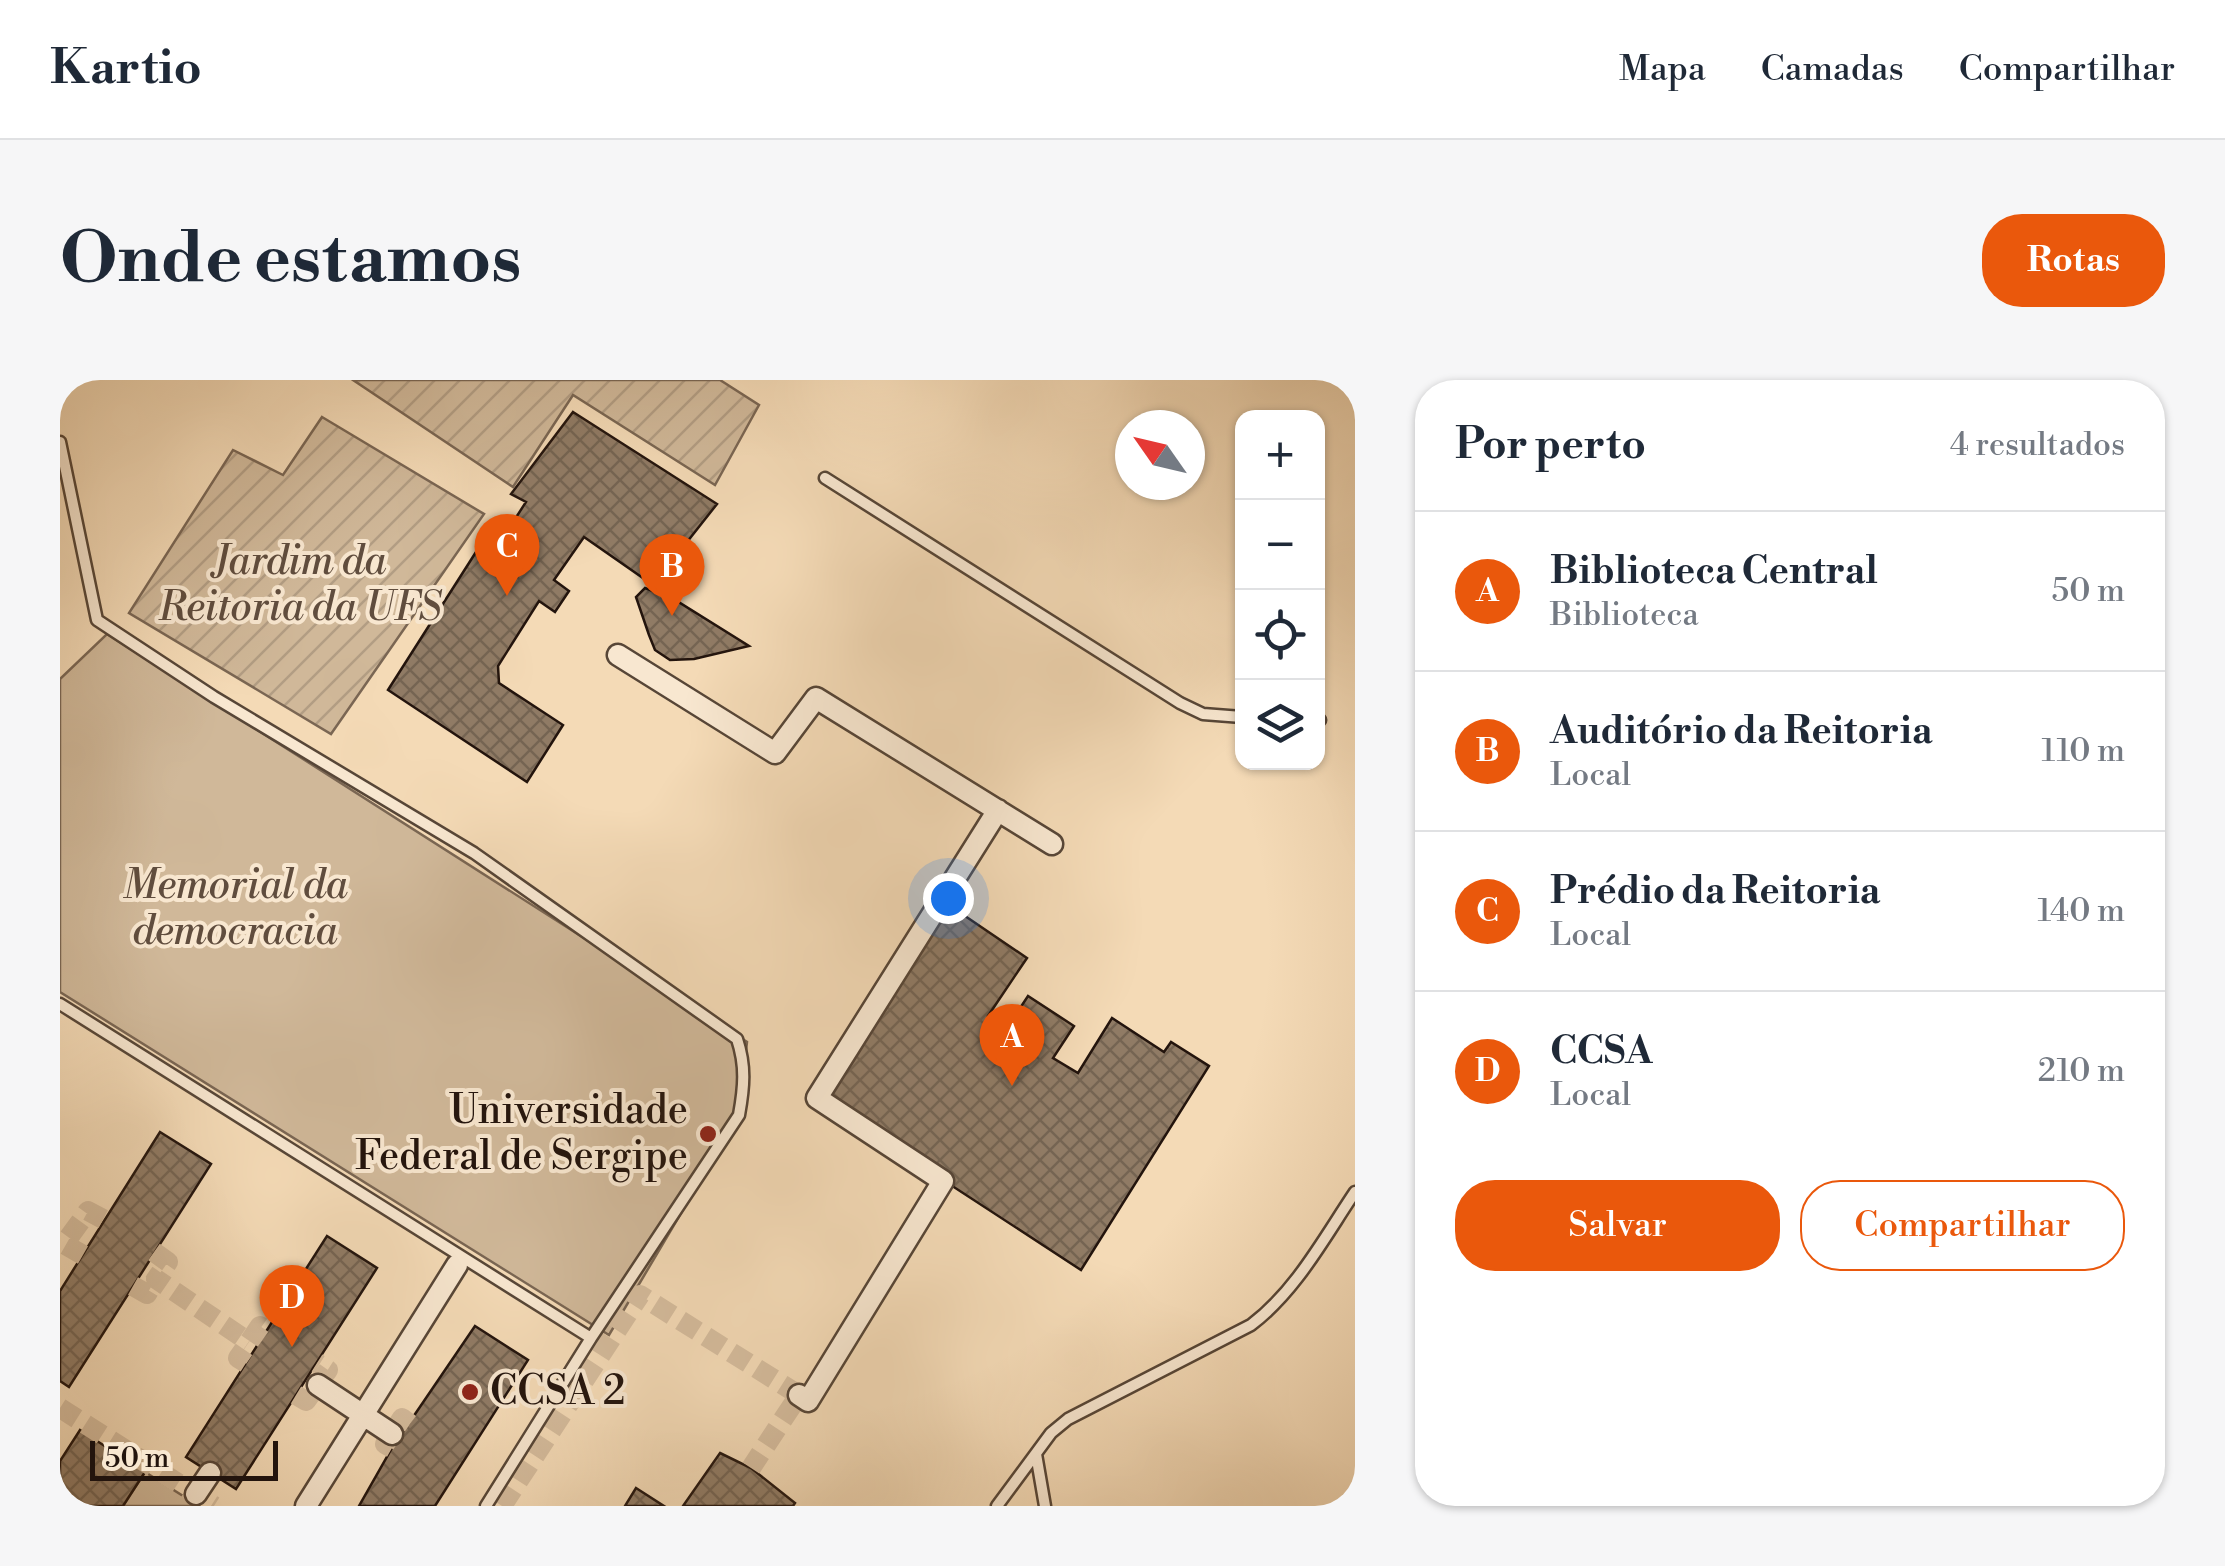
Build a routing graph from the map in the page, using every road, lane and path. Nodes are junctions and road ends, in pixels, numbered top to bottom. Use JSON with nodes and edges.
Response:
{"nodes":[{"id":1,"x":60,"y":442,"type":"edge"},
{"id":2,"x":825,"y":478,"type":"dead end"},
{"id":3,"x":618,"y":654,"type":"dead end"},
{"id":4,"x":1235,"y":716,"type":"edge"},
{"id":5,"x":998,"y":810,"type":"junction"},
{"id":6,"x":1052,"y":844,"type":"dead end"},
{"id":7,"x":60,"y":1004,"type":"edge"},
{"id":8,"x":1355,"y":1192,"type":"edge"},
{"id":9,"x":457,"y":1265,"type":"dead end"},
{"id":10,"x":591,"y":1338,"type":"junction"},
{"id":11,"x":318,"y":1385,"type":"dead end"},
{"id":12,"x":800,"y":1395,"type":"dead end"},
{"id":13,"x":363,"y":1415,"type":"junction"},
{"id":14,"x":392,"y":1434,"type":"dead end"},
{"id":15,"x":1036,"y":1454,"type":"junction"},
{"id":16,"x":210,"y":1472,"type":"dead end"},
{"id":17,"x":196,"y":1494,"type":"dead end"},
{"id":18,"x":1000,"y":1505,"type":"edge"},
{"id":19,"x":306,"y":1506,"type":"edge"},
{"id":20,"x":486,"y":1506,"type":"edge"},
{"id":21,"x":1046,"y":1506,"type":"edge"}],
"edges":[{"from":1,"to":10,"type":"lane"},
{"from":2,"to":4,"type":"lane"},
{"from":3,"to":5,"type":"street"},
{"from":5,"to":6,"type":"street"},
{"from":5,"to":12,"type":"street"},
{"from":7,"to":10,"type":"lane"},
{"from":8,"to":15,"type":"lane"},
{"from":9,"to":13,"type":"street"},
{"from":10,"to":20,"type":"lane"},
{"from":11,"to":13,"type":"street"},
{"from":13,"to":14,"type":"street"},
{"from":13,"to":19,"type":"street"},
{"from":15,"to":18,"type":"lane"},
{"from":15,"to":21,"type":"lane"},
{"from":16,"to":17,"type":"street"}]}
